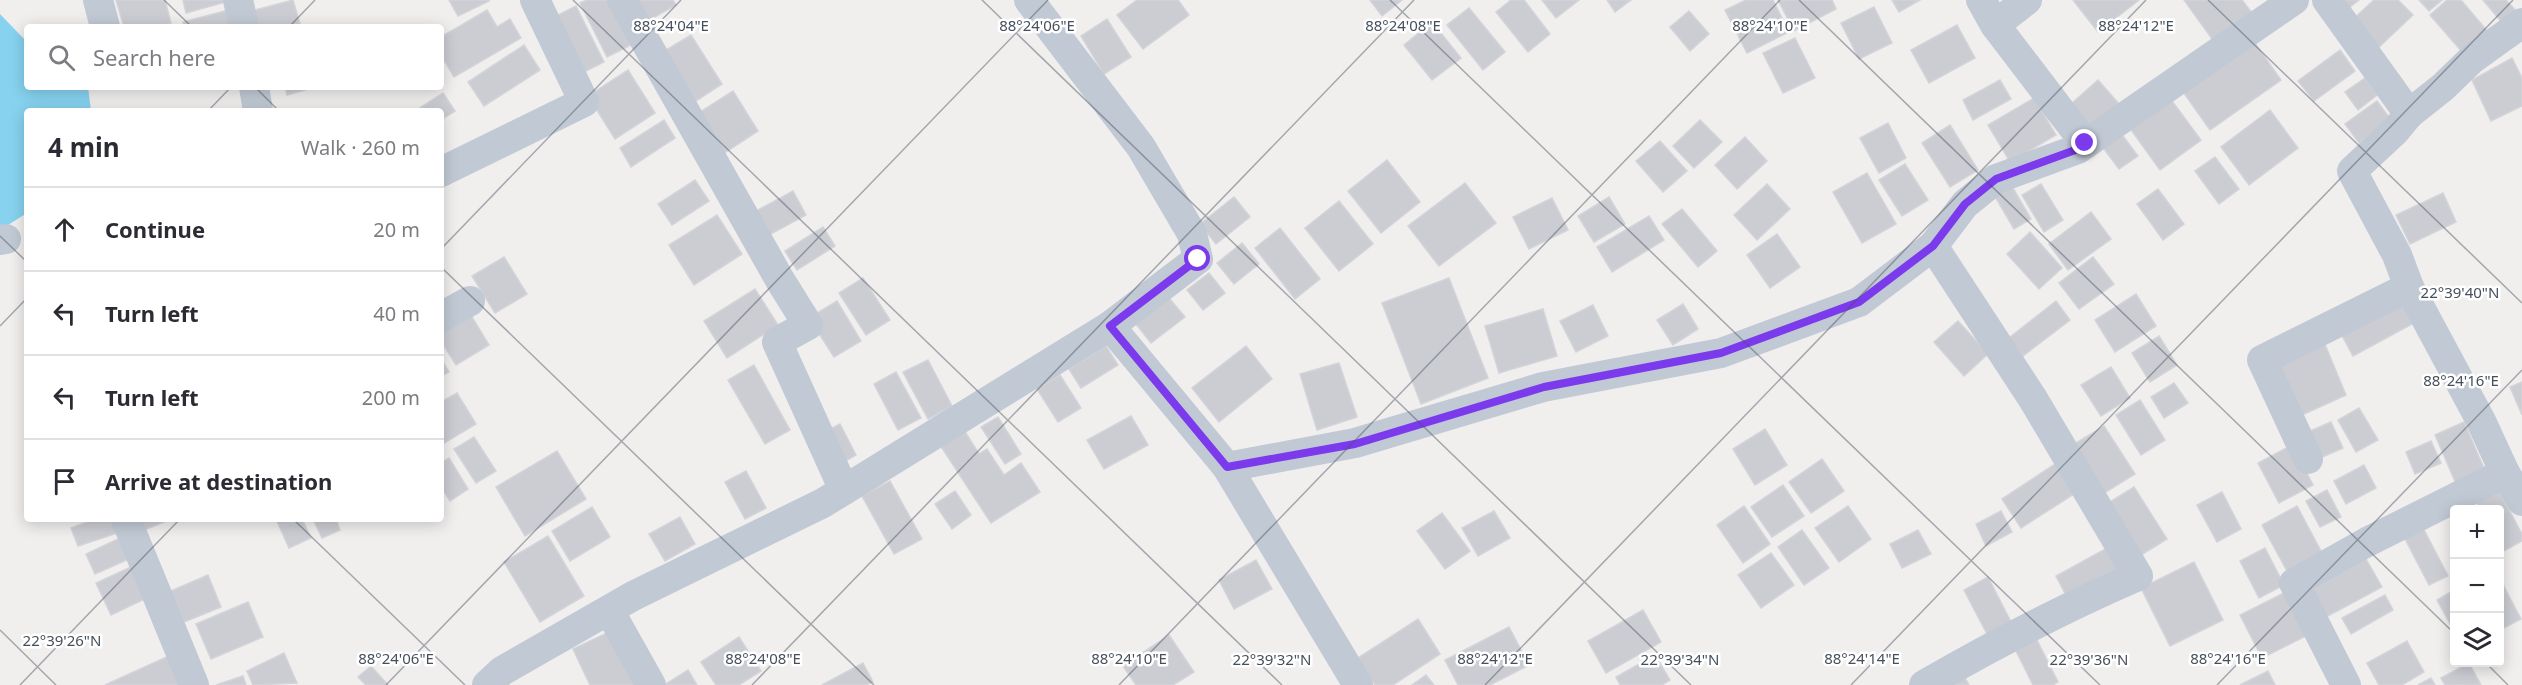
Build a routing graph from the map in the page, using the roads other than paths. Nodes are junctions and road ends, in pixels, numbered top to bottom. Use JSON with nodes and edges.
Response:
{"nodes":[{"id":1,"x":98,"y":0,"type":"edge"},
{"id":2,"x":238,"y":0,"type":"edge"},
{"id":3,"x":534,"y":0,"type":"edge"},
{"id":4,"x":622,"y":0,"type":"edge"},
{"id":5,"x":1029,"y":0,"type":"edge"},
{"id":6,"x":2027,"y":0,"type":"edge"},
{"id":7,"x":2294,"y":0,"type":"edge"},
{"id":8,"x":2327,"y":0,"type":"edge"},
{"id":9,"x":2256,"y":10,"type":"edge"},
{"id":10,"x":1988,"y":13,"type":"edge"},
{"id":11,"x":2522,"y":23,"type":"edge"},
{"id":12,"x":104,"y":24,"type":"edge"},
{"id":13,"x":243,"y":24,"type":"edge"},
{"id":14,"x":254,"y":90,"type":"edge"},
{"id":15,"x":258,"y":108,"type":"edge"},
{"id":16,"x":2409,"y":114,"type":"junction"},
{"id":17,"x":2085,"y":143,"type":"junction"},
{"id":18,"x":444,"y":171,"type":"edge"},
{"id":19,"x":1933,"y":246,"type":"junction"},
{"id":20,"x":2409,"y":286,"type":"junction"},
{"id":21,"x":470,"y":301,"type":"dead end"},
{"id":22,"x":444,"y":315,"type":"edge"},
{"id":23,"x":1110,"y":326,"type":"junction"},
{"id":24,"x":2308,"y":459,"type":"dead end"},
{"id":25,"x":1227,"y":467,"type":"junction"},
{"id":26,"x":2505,"y":473,"type":"junction"},
{"id":27,"x":844,"y":490,"type":"junction"},
{"id":28,"x":2522,"y":501,"type":"edge"},
{"id":29,"x":127,"y":522,"type":"edge"},
{"id":30,"x":609,"y":610,"type":"junction"},
{"id":31,"x":194,"y":685,"type":"edge"},
{"id":32,"x":487,"y":685,"type":"edge"},
{"id":33,"x":651,"y":685,"type":"edge"},
{"id":34,"x":1358,"y":685,"type":"edge"},
{"id":35,"x":1924,"y":685,"type":"edge"},
{"id":36,"x":2346,"y":685,"type":"edge"}],
"edges":[{"from":1,"to":12,"type":"street"},
{"from":2,"to":13,"type":"street"},
{"from":3,"to":18,"type":"street"},
{"from":4,"to":27,"type":"street"},
{"from":5,"to":23,"type":"street"},
{"from":6,"to":10,"type":"street"},
{"from":7,"to":9,"type":"street"},
{"from":8,"to":16,"type":"street"},
{"from":9,"to":17,"type":"street"},
{"from":10,"to":17,"type":"street"},
{"from":11,"to":16,"type":"street"},
{"from":14,"to":15,"type":"street"},
{"from":16,"to":20,"type":"street"},
{"from":17,"to":19,"type":"street"},
{"from":19,"to":25,"type":"street"},
{"from":19,"to":35,"type":"street"},
{"from":20,"to":24,"type":"street"},
{"from":20,"to":26,"type":"street"},
{"from":21,"to":22,"type":"street"},
{"from":23,"to":25,"type":"street"},
{"from":23,"to":27,"type":"street"},
{"from":25,"to":34,"type":"street"},
{"from":26,"to":28,"type":"street"},
{"from":26,"to":36,"type":"street"},
{"from":27,"to":30,"type":"street"},
{"from":29,"to":31,"type":"street"},
{"from":30,"to":32,"type":"street"},
{"from":30,"to":33,"type":"street"}]}
